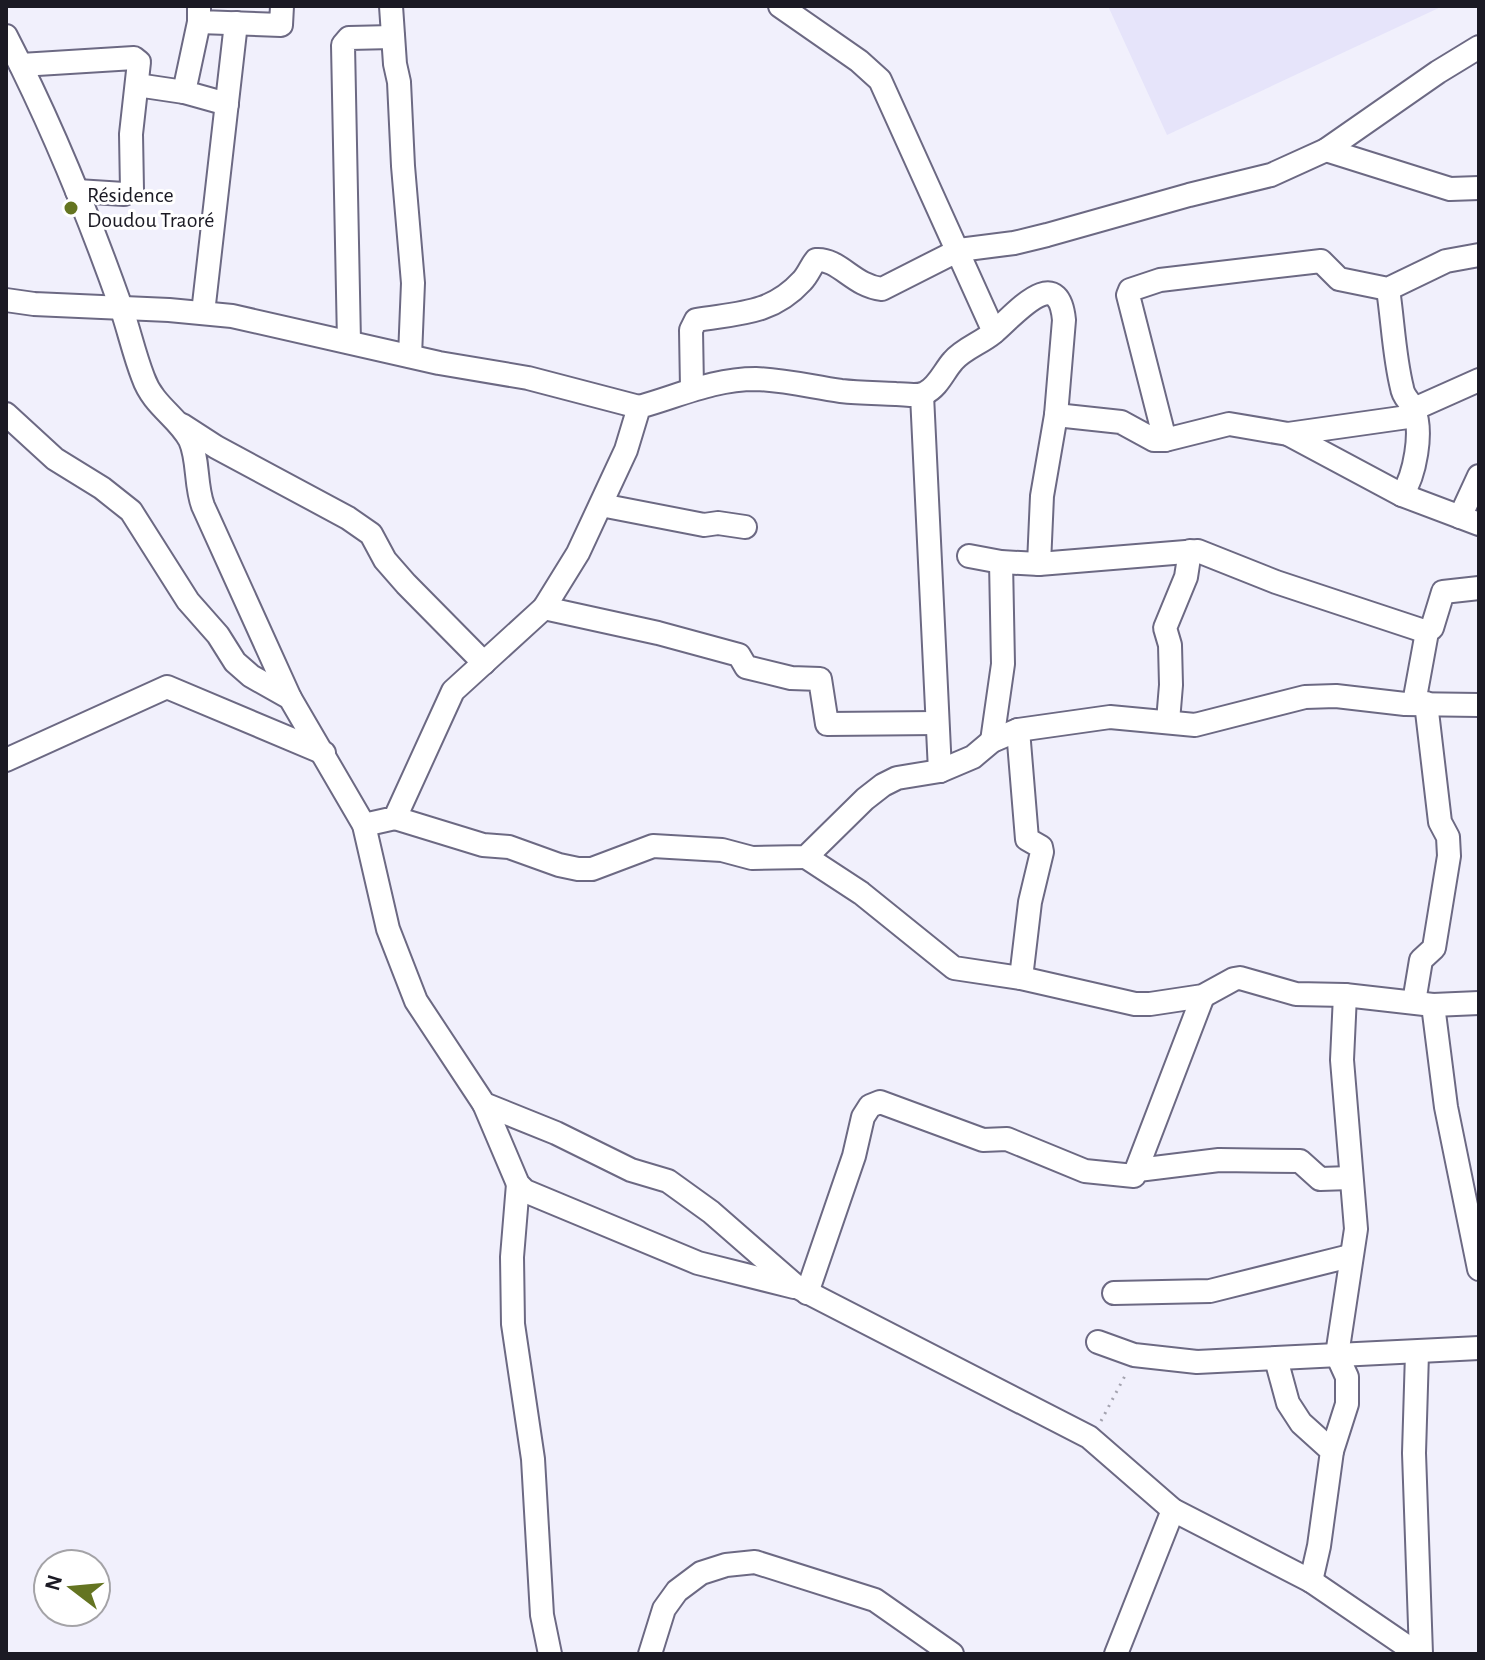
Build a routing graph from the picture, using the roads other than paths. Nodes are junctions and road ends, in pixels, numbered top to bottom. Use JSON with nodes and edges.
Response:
{"nodes":[{"id":1,"x":282,"y":6,"type":"edge"},
{"id":2,"x":391,"y":6,"type":"edge"},
{"id":3,"x":780,"y":6,"type":"edge"},
{"id":4,"x":199,"y":14,"type":"edge"},
{"id":5,"x":236,"y":23,"type":"junction"},
{"id":6,"x":6,"y":36,"type":"edge"},
{"id":7,"x":393,"y":37,"type":"junction"},
{"id":8,"x":1479,"y":47,"type":"edge"},
{"id":9,"x":21,"y":65,"type":"junction"},
{"id":10,"x":137,"y":85,"type":"junction"},
{"id":11,"x":184,"y":92,"type":"junction"},
{"id":12,"x":227,"y":104,"type":"junction"},
{"id":13,"x":1326,"y":150,"type":"junction"},
{"id":14,"x":1479,"y":188,"type":"edge"},
{"id":15,"x":77,"y":191,"type":"junction"},
{"id":16,"x":959,"y":250,"type":"junction"},
{"id":17,"x":1479,"y":255,"type":"edge"},
{"id":18,"x":1388,"y":289,"type":"junction"},
{"id":19,"x":6,"y":300,"type":"edge"},
{"id":20,"x":121,"y":308,"type":"junction"},
{"id":21,"x":203,"y":313,"type":"junction"},
{"id":22,"x":994,"y":332,"type":"junction"},
{"id":23,"x":349,"y":342,"type":"junction"},
{"id":24,"x":410,"y":356,"type":"junction"},
{"id":25,"x":1479,"y":380,"type":"edge"},
{"id":26,"x":692,"y":388,"type":"junction"},
{"id":27,"x":922,"y":395,"type":"junction"},
{"id":28,"x":639,"y":407,"type":"junction"},
{"id":29,"x":1414,"y":412,"type":"junction"},
{"id":30,"x":6,"y":414,"type":"edge"},
{"id":31,"x":1056,"y":415,"type":"junction"},
{"id":32,"x":170,"y":417,"type":"junction"},
{"id":33,"x":1288,"y":434,"type":"junction"},
{"id":34,"x":1165,"y":440,"type":"junction"},
{"id":35,"x":1479,"y":476,"type":"edge"},
{"id":36,"x":1402,"y":495,"type":"junction"},
{"id":37,"x":601,"y":505,"type":"junction"},
{"id":38,"x":1469,"y":521,"type":"edge"},
{"id":39,"x":745,"y":527,"type":"dead end"},
{"id":40,"x":1190,"y":551,"type":"junction"},
{"id":41,"x":969,"y":556,"type":"dead end"},
{"id":42,"x":1001,"y":562,"type":"junction"},
{"id":43,"x":1039,"y":564,"type":"junction"},
{"id":44,"x":1479,"y":588,"type":"edge"},
{"id":45,"x":544,"y":608,"type":"junction"},
{"id":46,"x":1427,"y":632,"type":"junction"},
{"id":47,"x":484,"y":663,"type":"junction"},
{"id":48,"x":290,"y":698,"type":"junction"},
{"id":49,"x":1420,"y":703,"type":"junction"},
{"id":50,"x":1479,"y":705,"type":"edge"},
{"id":51,"x":1168,"y":721,"type":"junction"},
{"id":52,"x":937,"y":723,"type":"junction"},
{"id":53,"x":1018,"y":730,"type":"junction"},
{"id":54,"x":992,"y":741,"type":"junction"},
{"id":55,"x":324,"y":753,"type":"junction"},
{"id":56,"x":6,"y":760,"type":"edge"},
{"id":57,"x":940,"y":771,"type":"junction"},
{"id":58,"x":395,"y":818,"type":"junction"},
{"id":59,"x":364,"y":825,"type":"junction"},
{"id":60,"x":806,"y":857,"type":"junction"},
{"id":61,"x":1021,"y":978,"type":"junction"},
{"id":62,"x":1345,"y":995,"type":"junction"},
{"id":63,"x":1203,"y":996,"type":"junction"},
{"id":64,"x":1479,"y":1003,"type":"edge"},
{"id":65,"x":1424,"y":1004,"type":"junction"},
{"id":66,"x":484,"y":1104,"type":"junction"},
{"id":67,"x":1138,"y":1170,"type":"junction"},
{"id":68,"x":1351,"y":1178,"type":"junction"},
{"id":69,"x":518,"y":1184,"type":"junction"},
{"id":70,"x":1350,"y":1256,"type":"junction"},
{"id":71,"x":1479,"y":1269,"type":"edge"},
{"id":72,"x":802,"y":1290,"type":"junction"},
{"id":73,"x":1114,"y":1293,"type":"dead end"},
{"id":74,"x":1098,"y":1342,"type":"dead end"},
{"id":75,"x":1479,"y":1348,"type":"edge"},
{"id":76,"x":1417,"y":1353,"type":"junction"},
{"id":77,"x":1337,"y":1355,"type":"junction"},
{"id":78,"x":1276,"y":1359,"type":"junction"},
{"id":79,"x":1332,"y":1451,"type":"junction"},
{"id":80,"x":1173,"y":1510,"type":"junction"},
{"id":81,"x":1311,"y":1581,"type":"junction"},
{"id":82,"x":550,"y":1654,"type":"edge"},
{"id":83,"x":650,"y":1654,"type":"edge"},
{"id":84,"x":952,"y":1654,"type":"edge"},
{"id":85,"x":1116,"y":1654,"type":"edge"},
{"id":86,"x":1420,"y":1654,"type":"edge"}],
"edges":[{"from":1,"to":5,"type":"street"},
{"from":2,"to":7,"type":"street"},
{"from":3,"to":16,"type":"street"},
{"from":4,"to":5,"type":"street"},
{"from":4,"to":11,"type":"street"},
{"from":5,"to":12,"type":"street"},
{"from":6,"to":9,"type":"street"},
{"from":7,"to":23,"type":"street"},
{"from":7,"to":24,"type":"street"},
{"from":8,"to":13,"type":"street"},
{"from":9,"to":10,"type":"street"},
{"from":9,"to":15,"type":"street"},
{"from":10,"to":11,"type":"street"},
{"from":10,"to":15,"type":"street"},
{"from":11,"to":12,"type":"street"},
{"from":12,"to":21,"type":"street"},
{"from":13,"to":14,"type":"street"},
{"from":13,"to":16,"type":"street"},
{"from":15,"to":20,"type":"street"},
{"from":16,"to":22,"type":"street"},
{"from":16,"to":26,"type":"street"},
{"from":17,"to":18,"type":"street"},
{"from":18,"to":29,"type":"street"},
{"from":18,"to":34,"type":"street"},
{"from":19,"to":20,"type":"street"},
{"from":20,"to":21,"type":"street"},
{"from":20,"to":32,"type":"street"},
{"from":21,"to":23,"type":"street"},
{"from":22,"to":27,"type":"street"},
{"from":22,"to":31,"type":"street"},
{"from":23,"to":24,"type":"street"},
{"from":24,"to":28,"type":"street"},
{"from":25,"to":29,"type":"street"},
{"from":26,"to":27,"type":"street"},
{"from":26,"to":28,"type":"street"},
{"from":27,"to":52,"type":"street"},
{"from":28,"to":37,"type":"street"},
{"from":29,"to":33,"type":"street"},
{"from":29,"to":36,"type":"street"},
{"from":30,"to":48,"type":"street"},
{"from":31,"to":34,"type":"street"},
{"from":31,"to":43,"type":"street"},
{"from":32,"to":47,"type":"street"},
{"from":32,"to":48,"type":"street"},
{"from":33,"to":34,"type":"street"},
{"from":33,"to":36,"type":"street"},
{"from":35,"to":38,"type":"street"},
{"from":36,"to":38,"type":"street"},
{"from":37,"to":39,"type":"street"},
{"from":37,"to":45,"type":"street"},
{"from":40,"to":43,"type":"street"},
{"from":40,"to":46,"type":"street"},
{"from":40,"to":51,"type":"street"},
{"from":41,"to":42,"type":"street"},
{"from":42,"to":43,"type":"street"},
{"from":42,"to":54,"type":"street"},
{"from":44,"to":46,"type":"street"},
{"from":45,"to":47,"type":"street"},
{"from":45,"to":52,"type":"street"},
{"from":46,"to":49,"type":"street"},
{"from":47,"to":58,"type":"street"},
{"from":48,"to":55,"type":"street"},
{"from":49,"to":50,"type":"street"},
{"from":49,"to":51,"type":"street"},
{"from":49,"to":65,"type":"street"},
{"from":51,"to":53,"type":"street"},
{"from":52,"to":57,"type":"street"},
{"from":53,"to":54,"type":"street"},
{"from":53,"to":61,"type":"street"},
{"from":54,"to":57,"type":"street"},
{"from":55,"to":56,"type":"street"},
{"from":55,"to":59,"type":"street"},
{"from":57,"to":60,"type":"street"},
{"from":58,"to":59,"type":"street"},
{"from":58,"to":60,"type":"street"},
{"from":59,"to":66,"type":"street"},
{"from":60,"to":61,"type":"street"},
{"from":61,"to":63,"type":"street"},
{"from":62,"to":63,"type":"street"},
{"from":62,"to":65,"type":"street"},
{"from":62,"to":68,"type":"street"},
{"from":63,"to":67,"type":"street"},
{"from":64,"to":65,"type":"street"},
{"from":65,"to":71,"type":"street"},
{"from":66,"to":69,"type":"street"},
{"from":66,"to":72,"type":"street"},
{"from":67,"to":68,"type":"street"},
{"from":67,"to":72,"type":"street"},
{"from":68,"to":70,"type":"street"},
{"from":69,"to":72,"type":"street"},
{"from":69,"to":82,"type":"street"},
{"from":70,"to":73,"type":"street"},
{"from":70,"to":77,"type":"street"},
{"from":72,"to":80,"type":"street"},
{"from":74,"to":78,"type":"street"},
{"from":75,"to":76,"type":"street"},
{"from":76,"to":77,"type":"street"},
{"from":76,"to":86,"type":"street"},
{"from":77,"to":78,"type":"street"},
{"from":77,"to":79,"type":"street"},
{"from":78,"to":79,"type":"street"},
{"from":79,"to":81,"type":"street"},
{"from":80,"to":81,"type":"street"},
{"from":80,"to":85,"type":"street"},
{"from":81,"to":86,"type":"street"},
{"from":83,"to":84,"type":"street"}]}
